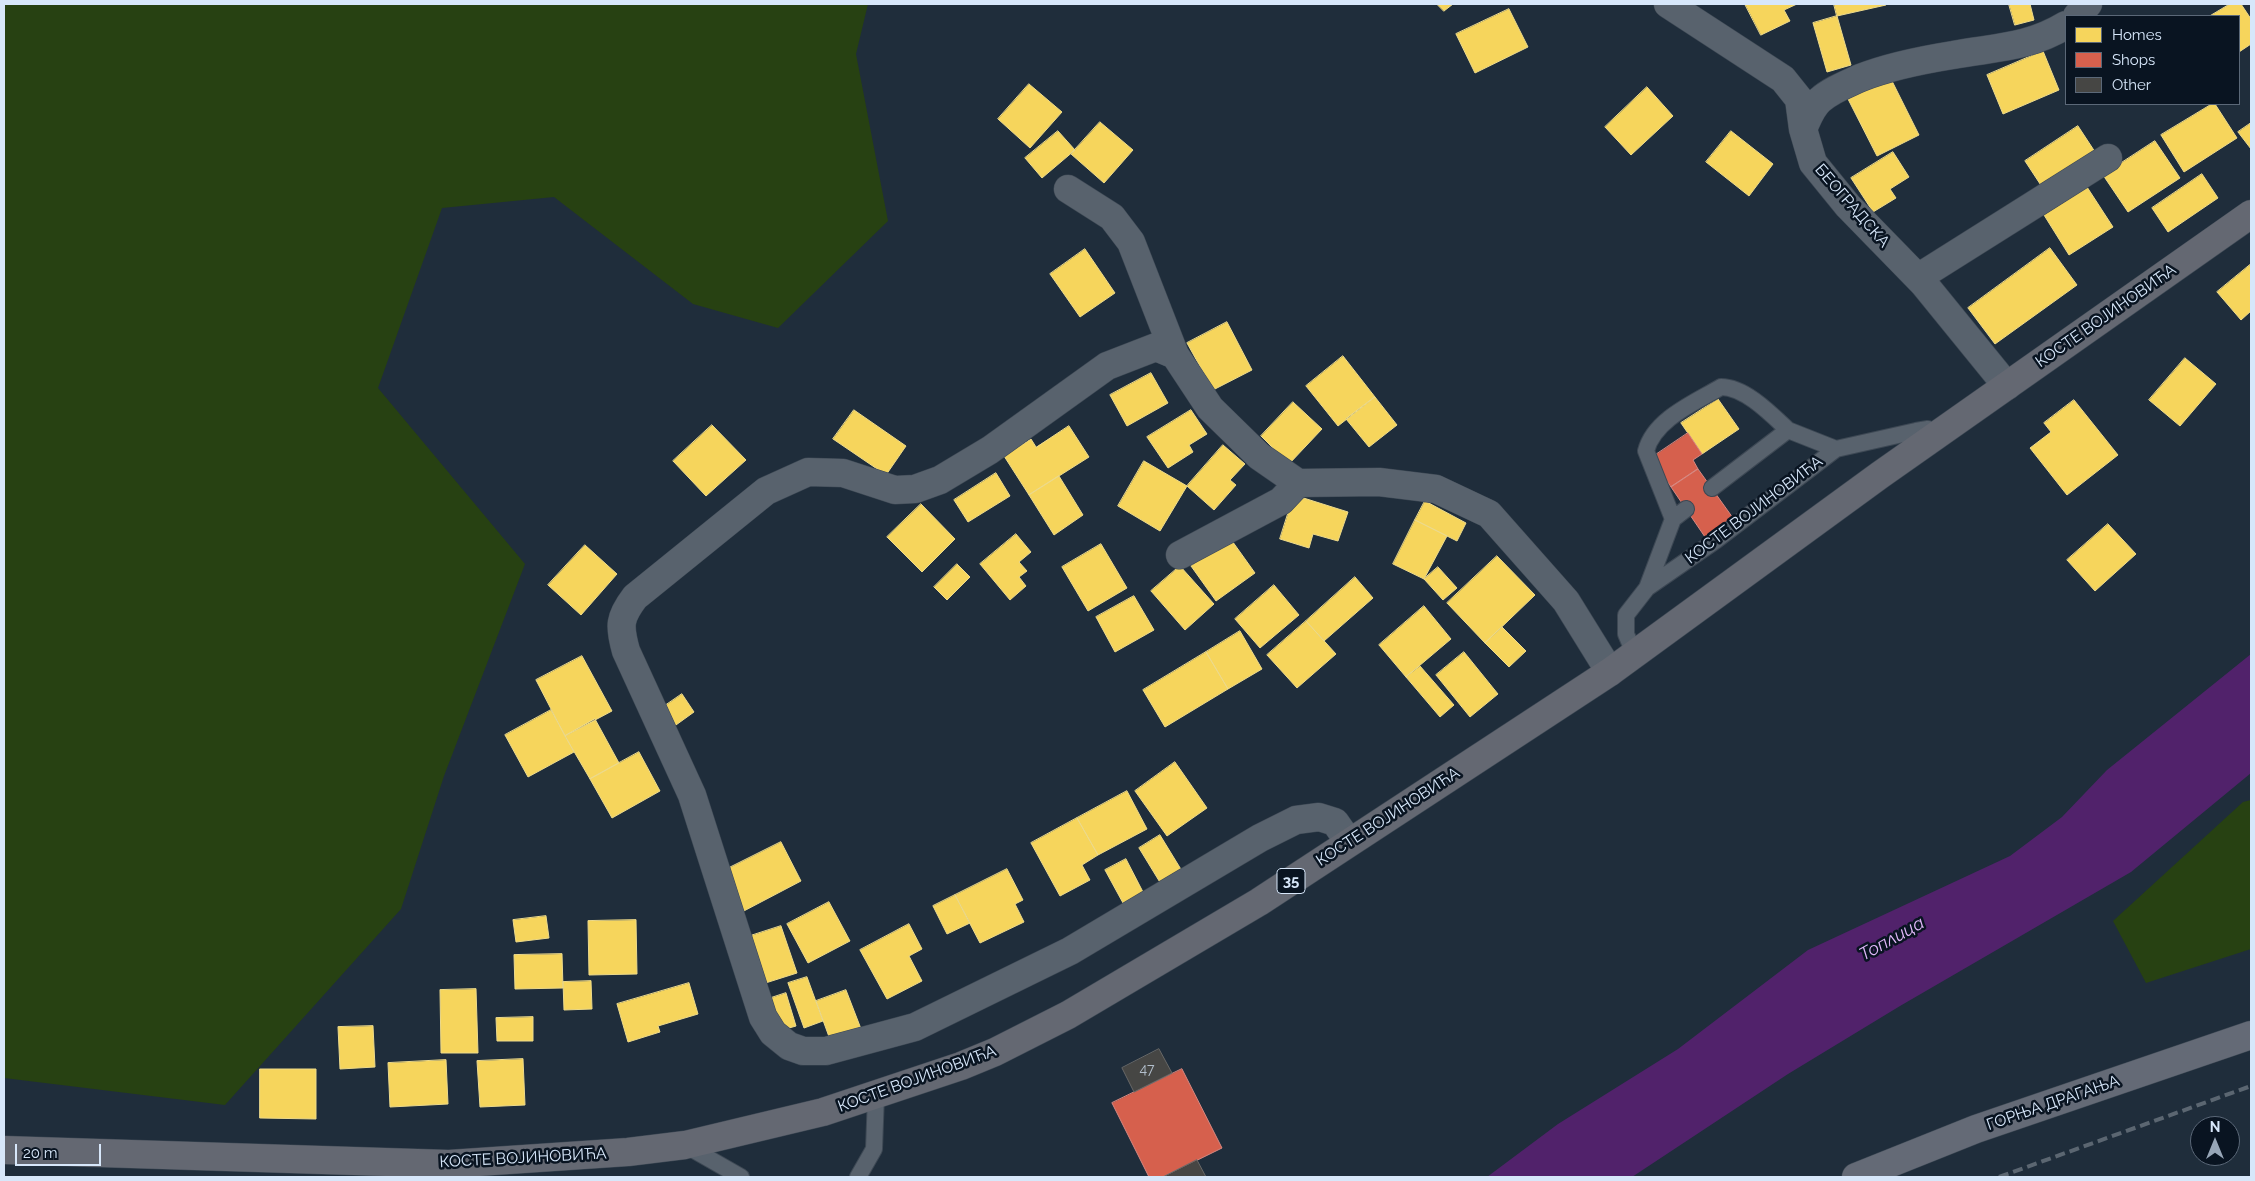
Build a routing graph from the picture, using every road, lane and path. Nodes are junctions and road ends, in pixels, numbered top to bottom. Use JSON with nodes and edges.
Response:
{"nodes":[{"id":1,"x":1668,"y":4,"type":"edge"},
{"id":2,"x":2088,"y":4,"type":"edge"},
{"id":3,"x":2077,"y":15,"type":"edge"},
{"id":4,"x":2065,"y":26,"type":"edge"},
{"id":5,"x":1803,"y":129,"type":"junction"},
{"id":6,"x":2108,"y":158,"type":"dead end"},
{"id":7,"x":1068,"y":189,"type":"dead end"},
{"id":8,"x":2251,"y":214,"type":"edge"},
{"id":9,"x":1924,"y":284,"type":"junction"},
{"id":10,"x":1175,"y":355,"type":"junction"},
{"id":11,"x":2007,"y":386,"type":"junction"},
{"id":12,"x":1788,"y":430,"type":"junction"},
{"id":13,"x":1937,"y":435,"type":"junction"},
{"id":14,"x":1836,"y":449,"type":"junction"},
{"id":15,"x":1298,"y":483,"type":"junction"},
{"id":16,"x":1712,"y":488,"type":"dead end"},
{"id":17,"x":1686,"y":509,"type":"dead end"},
{"id":18,"x":1672,"y":519,"type":"junction"},
{"id":19,"x":1180,"y":555,"type":"dead end"},
{"id":20,"x":1646,"y":588,"type":"junction"},
{"id":21,"x":1634,"y":654,"type":"junction"},
{"id":22,"x":1610,"y":672,"type":"junction"},
{"id":23,"x":1349,"y":842,"type":"junction"},
{"id":24,"x":2251,"y":1035,"type":"edge"},
{"id":25,"x":876,"y":1096,"type":"junction"},
{"id":26,"x":685,"y":1146,"type":"junction"},
{"id":27,"x":4,"y":1150,"type":"edge"},
{"id":28,"x":741,"y":1177,"type":"edge"},
{"id":29,"x":858,"y":1177,"type":"edge"},
{"id":30,"x":1856,"y":1177,"type":"edge"}],
"edges":[{"from":1,"to":5,"type":"street","name":"БЕОГРАДСКА"},
{"from":2,"to":3,"type":"street"},
{"from":4,"to":5,"type":"street"},
{"from":5,"to":9,"type":"street","name":"БЕОГРАДСКА"},
{"from":6,"to":9,"type":"street"},
{"from":7,"to":10,"type":"street"},
{"from":8,"to":11,"type":"main road","name":"КОСТЕ ВОЈИНОВИЋА","number":"35"},
{"from":9,"to":11,"type":"street","name":"БЕОГРАДСКА"},
{"from":10,"to":15,"type":"street"},
{"from":10,"to":23,"type":"street"},
{"from":11,"to":13,"type":"main road","name":"КОСТЕ ВОЈИНОВИЋА","number":"35"},
{"from":12,"to":14,"type":"lane"},
{"from":12,"to":16,"type":"lane"},
{"from":12,"to":18,"type":"lane"},
{"from":13,"to":14,"type":"lane","name":"КОСТЕ ВОЈИНОВИЋА"},
{"from":13,"to":21,"type":"main road","name":"КОСТЕ ВОЈИНОВИЋА","number":"35"},
{"from":14,"to":20,"type":"lane","name":"КОСТЕ ВОЈИНОВИЋА"},
{"from":15,"to":19,"type":"street"},
{"from":15,"to":22,"type":"street"},
{"from":17,"to":18,"type":"lane"},
{"from":18,"to":20,"type":"lane"},
{"from":20,"to":21,"type":"lane","name":"КОСТЕ ВОЈИНОВИЋА"},
{"from":21,"to":22,"type":"main road","name":"КОСТЕ ВОЈИНОВИЋА","number":"35"},
{"from":22,"to":23,"type":"main road","name":"КОСТЕ ВОЈИНОВИЋА","number":"35"},
{"from":23,"to":25,"type":"main road","name":"КОСТЕ ВОЈИНОВИЋА","number":"35"},
{"from":24,"to":30,"type":"street","name":"ГОРЊА ДРАГАЊА"},
{"from":25,"to":26,"type":"main road","name":"КОСТЕ ВОЈИНОВИЋА","number":"35"},
{"from":25,"to":29,"type":"lane"},
{"from":26,"to":27,"type":"main road","name":"КОСТЕ ВОЈИНОВИЋА","number":"35"},
{"from":26,"to":28,"type":"lane"}]}
